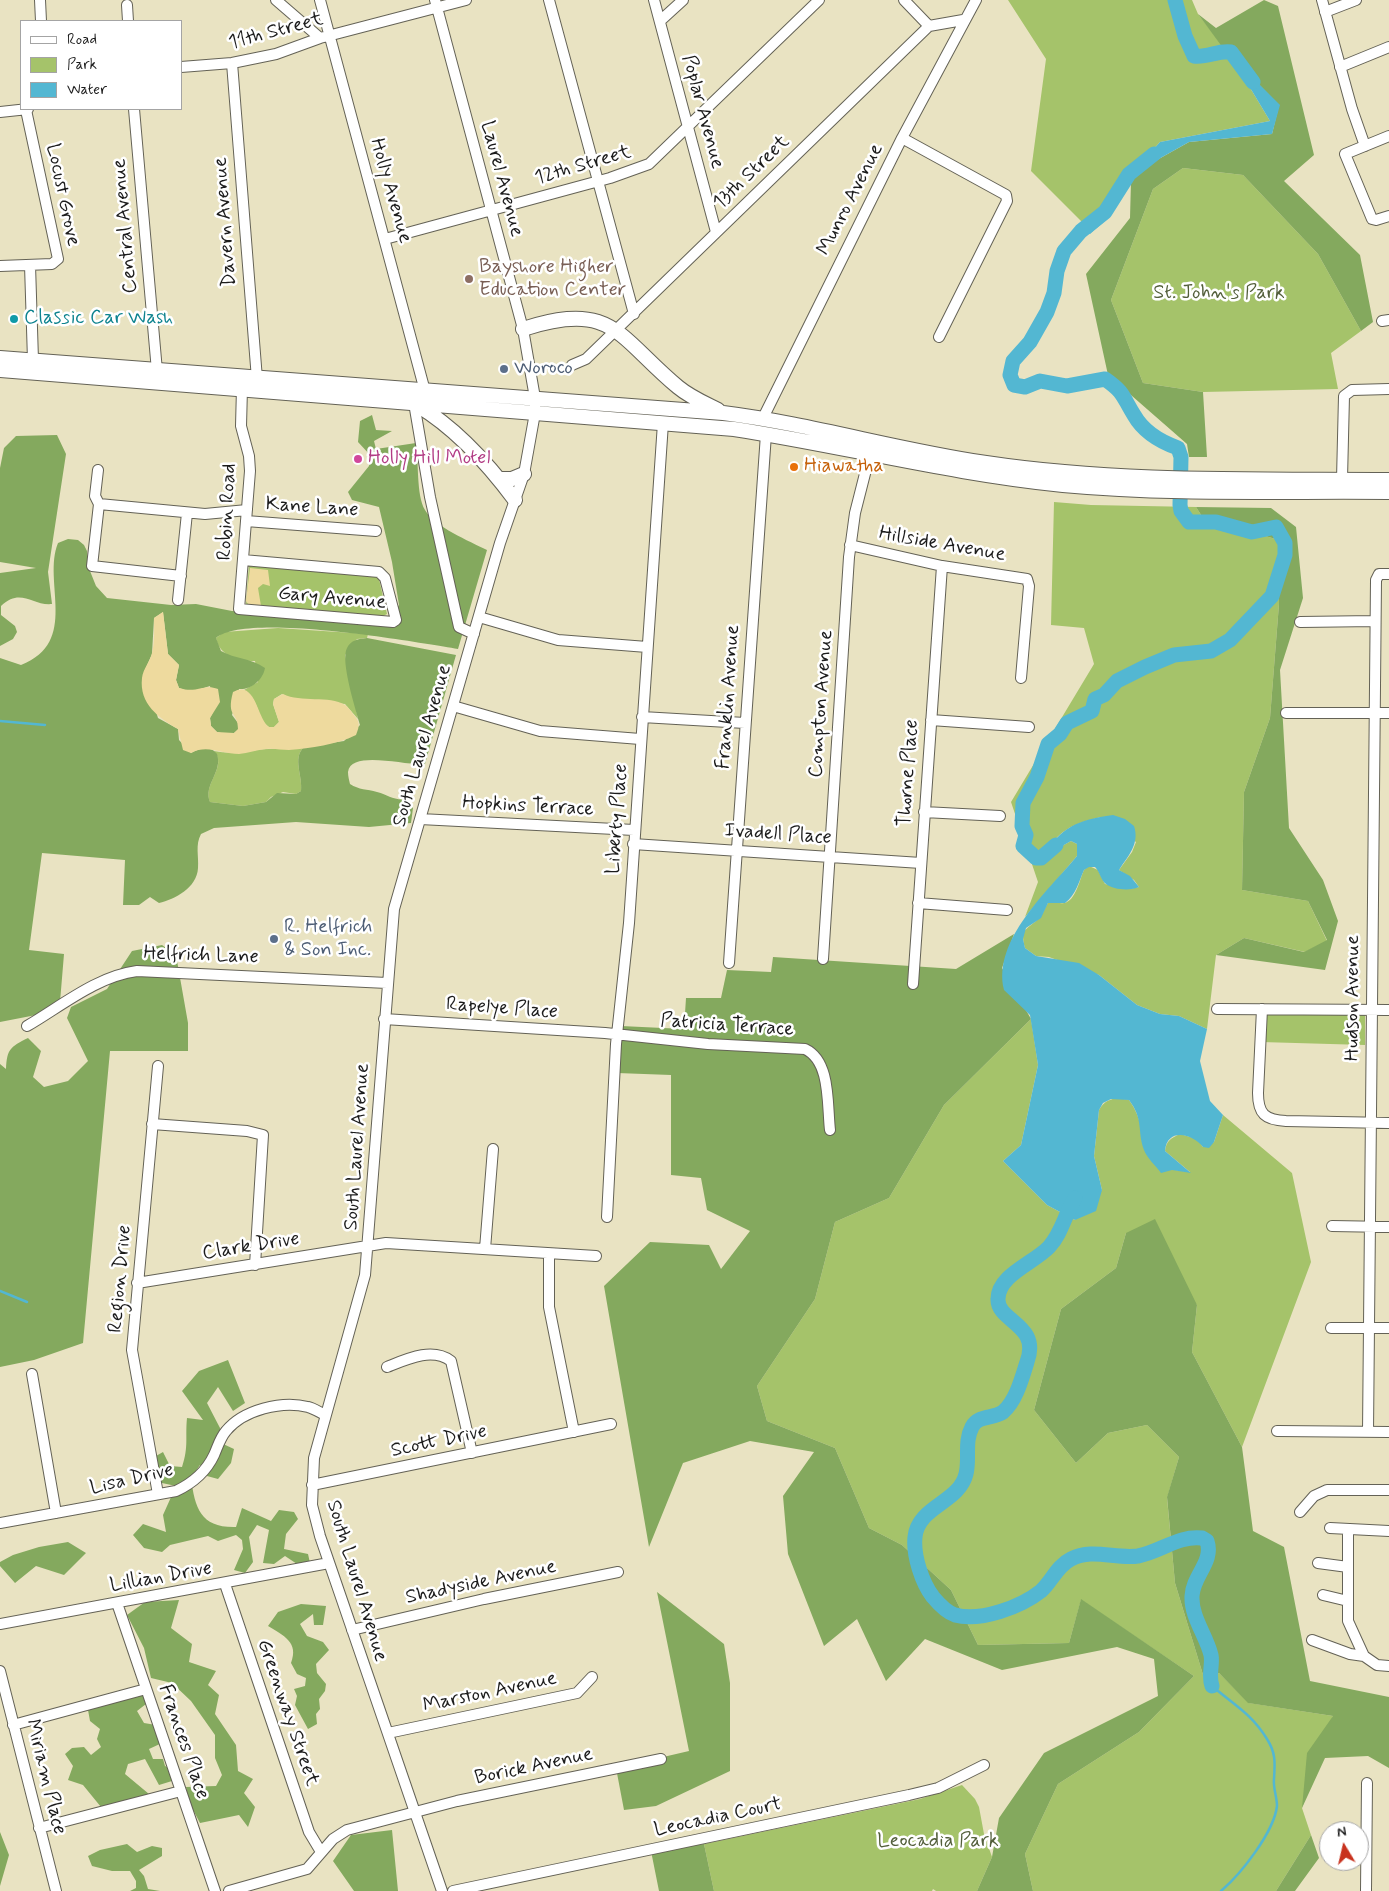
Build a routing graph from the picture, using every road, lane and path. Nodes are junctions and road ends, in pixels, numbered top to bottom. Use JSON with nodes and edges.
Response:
{"nodes":[{"id":1,"x":40,"y":0,"type":"edge"},
{"id":2,"x":276,"y":0,"type":"edge"},
{"id":3,"x":320,"y":0,"type":"edge"},
{"id":4,"x":466,"y":0,"type":"edge"},
{"id":5,"x":549,"y":0,"type":"edge"},
{"id":6,"x":654,"y":0,"type":"edge"},
{"id":7,"x":683,"y":0,"type":"edge"},
{"id":8,"x":819,"y":0,"type":"edge"},
{"id":9,"x":904,"y":0,"type":"edge"},
{"id":10,"x":976,"y":0,"type":"edge"},
{"id":11,"x":1322,"y":0,"type":"edge"},
{"id":12,"x":1356,"y":0,"type":"edge"},
{"id":13,"x":436,"y":4,"type":"edge"},
{"id":14,"x":127,"y":5,"type":"dead end"},
{"id":15,"x":1325,"y":12,"type":"junction"},
{"id":16,"x":41,"y":20,"type":"edge"},
{"id":17,"x":128,"y":20,"type":"edge"},
{"id":18,"x":963,"y":20,"type":"junction"},
{"id":19,"x":660,"y":21,"type":"junction"},
{"id":20,"x":929,"y":26,"type":"junction"},
{"id":21,"x":324,"y":37,"type":"junction"},
{"id":22,"x":1389,"y":46,"type":"edge"},
{"id":23,"x":232,"y":63,"type":"junction"},
{"id":24,"x":182,"y":67,"type":"edge"},
{"id":25,"x":1340,"y":67,"type":"junction"},
{"id":26,"x":20,"y":110,"type":"edge"},
{"id":27,"x":27,"y":110,"type":"edge"},
{"id":28,"x":134,"y":110,"type":"edge"},
{"id":29,"x":0,"y":112,"type":"edge"},
{"id":30,"x":688,"y":127,"type":"junction"},
{"id":31,"x":1389,"y":136,"type":"edge"},
{"id":32,"x":902,"y":138,"type":"junction"},
{"id":33,"x":1365,"y":146,"type":"junction"},
{"id":34,"x":597,"y":181,"type":"junction"},
{"id":35,"x":491,"y":210,"type":"junction"},
{"id":36,"x":1389,"y":216,"type":"edge"},
{"id":37,"x":716,"y":232,"type":"junction"},
{"id":38,"x":385,"y":238,"type":"junction"},
{"id":39,"x":30,"y":265,"type":"junction"},
{"id":40,"x":0,"y":266,"type":"edge"},
{"id":41,"x":634,"y":314,"type":"junction"},
{"id":42,"x":523,"y":330,"type":"junction"},
{"id":43,"x":616,"y":331,"type":"junction"},
{"id":44,"x":939,"y":337,"type":"dead end"},
{"id":45,"x":0,"y":358,"type":"edge"},
{"id":46,"x":33,"y":360,"type":"junction"},
{"id":47,"x":572,"y":365,"type":"dead end"},
{"id":48,"x":0,"y":370,"type":"edge"},
{"id":49,"x":157,"y":371,"type":"junction"},
{"id":50,"x":257,"y":379,"type":"junction"},
{"id":51,"x":242,"y":388,"type":"junction"},
{"id":52,"x":1389,"y":389,"type":"edge"},
{"id":53,"x":425,"y":391,"type":"junction"},
{"id":54,"x":535,"y":398,"type":"junction"},
{"id":55,"x":414,"y":403,"type":"junction"},
{"id":56,"x":535,"y":413,"type":"junction"},
{"id":57,"x":723,"y":413,"type":"junction"},
{"id":58,"x":762,"y":418,"type":"junction"},
{"id":59,"x":663,"y":423,"type":"junction"},
{"id":60,"x":766,"y":434,"type":"junction"},
{"id":61,"x":870,"y":454,"type":"junction"},
{"id":62,"x":98,"y":470,"type":"dead end"},
{"id":63,"x":524,"y":474,"type":"junction"},
{"id":64,"x":500,"y":479,"type":"junction"},
{"id":65,"x":1342,"y":479,"type":"junction"},
{"id":66,"x":1389,"y":480,"type":"edge"},
{"id":67,"x":1173,"y":484,"type":"junction"},
{"id":68,"x":1191,"y":484,"type":"junction"},
{"id":69,"x":1389,"y":492,"type":"edge"},
{"id":70,"x":515,"y":500,"type":"junction"},
{"id":71,"x":99,"y":504,"type":"junction"},
{"id":72,"x":187,"y":513,"type":"junction"},
{"id":73,"x":246,"y":515,"type":"junction"},
{"id":74,"x":376,"y":531,"type":"dead end"},
{"id":75,"x":850,"y":545,"type":"junction"},
{"id":76,"x":243,"y":560,"type":"junction"},
{"id":77,"x":942,"y":566,"type":"junction"},
{"id":78,"x":1389,"y":574,"type":"edge"},
{"id":79,"x":181,"y":576,"type":"junction"},
{"id":80,"x":178,"y":600,"type":"dead end"},
{"id":81,"x":239,"y":609,"type":"joint"},
{"id":82,"x":479,"y":617,"type":"junction"},
{"id":83,"x":1375,"y":621,"type":"junction"},
{"id":84,"x":1300,"y":622,"type":"dead end"},
{"id":85,"x":474,"y":634,"type":"junction"},
{"id":86,"x":647,"y":647,"type":"junction"},
{"id":87,"x":1021,"y":678,"type":"dead end"},
{"id":88,"x":453,"y":706,"type":"junction"},
{"id":89,"x":1286,"y":713,"type":"dead end"},
{"id":90,"x":1374,"y":713,"type":"junction"},
{"id":91,"x":1389,"y":713,"type":"edge"},
{"id":92,"x":642,"y":717,"type":"junction"},
{"id":93,"x":931,"y":720,"type":"junction"},
{"id":94,"x":745,"y":723,"type":"junction"},
{"id":95,"x":1029,"y":727,"type":"dead end"},
{"id":96,"x":640,"y":739,"type":"junction"},
{"id":97,"x":924,"y":812,"type":"junction"},
{"id":98,"x":1000,"y":816,"type":"dead end"},
{"id":99,"x":420,"y":819,"type":"junction"},
{"id":100,"x":634,"y":830,"type":"junction"},
{"id":101,"x":633,"y":844,"type":"junction"},
{"id":102,"x":736,"y":850,"type":"junction"},
{"id":103,"x":830,"y":856,"type":"junction"},
{"id":104,"x":921,"y":863,"type":"junction"},
{"id":105,"x":918,"y":903,"type":"junction"},
{"id":106,"x":1007,"y":910,"type":"dead end"},
{"id":107,"x":823,"y":959,"type":"dead end"},
{"id":108,"x":729,"y":964,"type":"dead end"},
{"id":109,"x":387,"y":982,"type":"junction"},
{"id":110,"x":913,"y":984,"type":"dead end"},
{"id":111,"x":1217,"y":1008,"type":"dead end"},
{"id":112,"x":1262,"y":1009,"type":"junction"},
{"id":113,"x":1372,"y":1010,"type":"junction"},
{"id":114,"x":1389,"y":1010,"type":"edge"},
{"id":115,"x":384,"y":1019,"type":"junction"},
{"id":116,"x":27,"y":1026,"type":"dead end"},
{"id":117,"x":618,"y":1035,"type":"junction"},
{"id":118,"x":158,"y":1066,"type":"dead end"},
{"id":119,"x":1371,"y":1122,"type":"junction"},
{"id":120,"x":1389,"y":1122,"type":"edge"},
{"id":121,"x":152,"y":1124,"type":"junction"},
{"id":122,"x":830,"y":1130,"type":"dead end"},
{"id":123,"x":493,"y":1149,"type":"dead end"},
{"id":124,"x":607,"y":1217,"type":"dead end"},
{"id":125,"x":1332,"y":1226,"type":"dead end"},
{"id":126,"x":1370,"y":1226,"type":"junction"},
{"id":127,"x":1389,"y":1226,"type":"edge"},
{"id":128,"x":369,"y":1245,"type":"junction"},
{"id":129,"x":485,"y":1249,"type":"junction"},
{"id":130,"x":549,"y":1254,"type":"junction"},
{"id":131,"x":596,"y":1256,"type":"dead end"},
{"id":132,"x":255,"y":1265,"type":"junction"},
{"id":133,"x":137,"y":1283,"type":"junction"},
{"id":134,"x":1331,"y":1328,"type":"dead end"},
{"id":135,"x":1369,"y":1328,"type":"junction"},
{"id":136,"x":1389,"y":1328,"type":"edge"},
{"id":137,"x":387,"y":1367,"type":"dead end"},
{"id":138,"x":32,"y":1374,"type":"dead end"},
{"id":139,"x":325,"y":1415,"type":"junction"},
{"id":140,"x":611,"y":1424,"type":"dead end"},
{"id":141,"x":1276,"y":1431,"type":"dead end"},
{"id":142,"x":574,"y":1432,"type":"junction"},
{"id":143,"x":1368,"y":1432,"type":"junction"},
{"id":144,"x":1389,"y":1432,"type":"edge"},
{"id":145,"x":472,"y":1453,"type":"junction"},
{"id":146,"x":312,"y":1485,"type":"junction"},
{"id":147,"x":1389,"y":1490,"type":"edge"},
{"id":148,"x":158,"y":1494,"type":"junction"},
{"id":149,"x":1300,"y":1512,"type":"dead end"},
{"id":150,"x":56,"y":1513,"type":"junction"},
{"id":151,"x":0,"y":1523,"type":"edge"},
{"id":152,"x":1330,"y":1528,"type":"dead end"},
{"id":153,"x":1348,"y":1529,"type":"junction"},
{"id":154,"x":1389,"y":1531,"type":"edge"},
{"id":155,"x":1318,"y":1563,"type":"dead end"},
{"id":156,"x":329,"y":1564,"type":"junction"},
{"id":157,"x":1348,"y":1567,"type":"junction"},
{"id":158,"x":618,"y":1572,"type":"dead end"},
{"id":159,"x":225,"y":1584,"type":"junction"},
{"id":160,"x":1322,"y":1595,"type":"dead end"},
{"id":161,"x":1348,"y":1601,"type":"junction"},
{"id":162,"x":117,"y":1603,"type":"junction"},
{"id":163,"x":0,"y":1624,"type":"edge"},
{"id":164,"x":352,"y":1630,"type":"junction"},
{"id":165,"x":1312,"y":1640,"type":"dead end"},
{"id":166,"x":1364,"y":1656,"type":"junction"},
{"id":167,"x":1389,"y":1666,"type":"edge"},
{"id":168,"x":0,"y":1671,"type":"edge"},
{"id":169,"x":592,"y":1677,"type":"dead end"},
{"id":170,"x":146,"y":1689,"type":"junction"},
{"id":171,"x":13,"y":1725,"type":"junction"},
{"id":172,"x":388,"y":1733,"type":"junction"},
{"id":173,"x":661,"y":1759,"type":"dead end"},
{"id":174,"x":984,"y":1765,"type":"dead end"},
{"id":175,"x":1367,"y":1783,"type":"dead end"},
{"id":176,"x":181,"y":1791,"type":"junction"},
{"id":177,"x":415,"y":1812,"type":"junction"},
{"id":178,"x":39,"y":1828,"type":"junction"},
{"id":179,"x":321,"y":1852,"type":"junction"},
{"id":180,"x":56,"y":1891,"type":"edge"},
{"id":181,"x":215,"y":1891,"type":"edge"},
{"id":182,"x":229,"y":1891,"type":"edge"},
{"id":183,"x":442,"y":1891,"type":"edge"},
{"id":184,"x":454,"y":1891,"type":"edge"},
{"id":185,"x":1366,"y":1891,"type":"edge"}],
"edges":[{"from":1,"to":16,"type":"street"},
{"from":2,"to":21,"type":"street"},
{"from":3,"to":21,"type":"street","name":"Holly Avenue"},
{"from":4,"to":13,"type":"street","name":"11th Street"},
{"from":5,"to":34,"type":"street"},
{"from":6,"to":19,"type":"street","name":"Poplar Avenue"},
{"from":7,"to":19,"type":"street"},
{"from":8,"to":30,"type":"street","name":"12th Street"},
{"from":9,"to":20,"type":"street"},
{"from":10,"to":18,"type":"street","name":"Munro Avenue"},
{"from":11,"to":15,"type":"street"},
{"from":12,"to":15,"type":"street"},
{"from":13,"to":21,"type":"street","name":"11th Street"},
{"from":13,"to":35,"type":"street","name":"Laurel Avenue"},
{"from":14,"to":17,"type":"street"},
{"from":15,"to":25,"type":"street"},
{"from":18,"to":20,"type":"street"},
{"from":18,"to":32,"type":"street","name":"Munro Avenue"},
{"from":19,"to":30,"type":"street","name":"Poplar Avenue"},
{"from":20,"to":37,"type":"street","name":"13th Street"},
{"from":21,"to":23,"type":"street","name":"11th Street"},
{"from":21,"to":38,"type":"street","name":"Holly Avenue"},
{"from":22,"to":25,"type":"street"},
{"from":23,"to":24,"type":"street","name":"11th Street"},
{"from":23,"to":50,"type":"street","name":"Davern Avenue"},
{"from":25,"to":33,"type":"street"},
{"from":26,"to":29,"type":"street","name":"Locust Grove"},
{"from":27,"to":39,"type":"street","name":"Locust Grove"},
{"from":28,"to":49,"type":"street","name":"Central Avenue"},
{"from":30,"to":34,"type":"street","name":"12th Street"},
{"from":30,"to":37,"type":"street","name":"Poplar Avenue"},
{"from":31,"to":33,"type":"street"},
{"from":32,"to":44,"type":"street"},
{"from":32,"to":58,"type":"street","name":"Munro Avenue"},
{"from":33,"to":36,"type":"street"},
{"from":34,"to":35,"type":"street","name":"12th Street"},
{"from":34,"to":41,"type":"street"},
{"from":35,"to":38,"type":"street","name":"12th Street"},
{"from":35,"to":42,"type":"street","name":"Laurel Avenue"},
{"from":37,"to":41,"type":"street","name":"13th Street"},
{"from":38,"to":53,"type":"street","name":"Holly Avenue"},
{"from":39,"to":40,"type":"street","name":"Locust Grove"},
{"from":39,"to":46,"type":"street"},
{"from":41,"to":43,"type":"street","name":"13th Street"},
{"from":42,"to":43,"type":"highway"},
{"from":42,"to":54,"type":"street","name":"Laurel Avenue"},
{"from":43,"to":47,"type":"street","name":"13th Street"},
{"from":43,"to":57,"type":"highway"},
{"from":45,"to":46,"type":"highway"},
{"from":46,"to":49,"type":"highway"},
{"from":48,"to":51,"type":"highway"},
{"from":49,"to":50,"type":"highway"},
{"from":50,"to":53,"type":"highway"},
{"from":51,"to":55,"type":"highway"},
{"from":51,"to":73,"type":"street","name":"Robin Road"},
{"from":52,"to":65,"type":"street"},
{"from":53,"to":54,"type":"highway"},
{"from":54,"to":56,"type":"street","name":"South Laurel Avenue"},
{"from":54,"to":57,"type":"highway"},
{"from":55,"to":56,"type":"highway"},
{"from":55,"to":64,"type":"highway"},
{"from":55,"to":85,"type":"street"},
{"from":56,"to":59,"type":"highway"},
{"from":56,"to":63,"type":"street","name":"South Laurel Avenue"},
{"from":57,"to":58,"type":"highway"},
{"from":58,"to":67,"type":"highway"},
{"from":59,"to":60,"type":"highway"},
{"from":59,"to":86,"type":"street","name":"Liberty Place"},
{"from":60,"to":61,"type":"highway"},
{"from":60,"to":94,"type":"street","name":"Franklin Avenue"},
{"from":61,"to":67,"type":"highway"},
{"from":61,"to":75,"type":"street","name":"Compton Avenue"},
{"from":62,"to":71,"type":"street"},
{"from":63,"to":64,"type":"highway"},
{"from":63,"to":70,"type":"street","name":"South Laurel Avenue"},
{"from":64,"to":70,"type":"highway"},
{"from":65,"to":66,"type":"highway"},
{"from":65,"to":68,"type":"highway"},
{"from":67,"to":68,"type":"highway"},
{"from":68,"to":69,"type":"highway"},
{"from":70,"to":82,"type":"street","name":"South Laurel Avenue"},
{"from":71,"to":72,"type":"street","name":"Kane Lane"},
{"from":71,"to":79,"type":"street"},
{"from":72,"to":73,"type":"street","name":"Kane Lane"},
{"from":72,"to":79,"type":"street"},
{"from":73,"to":74,"type":"street","name":"Kane Lane"},
{"from":73,"to":76,"type":"street","name":"Robin Road"},
{"from":75,"to":77,"type":"street","name":"Hillside Avenue"},
{"from":75,"to":103,"type":"street","name":"Compton Avenue"},
{"from":76,"to":81,"type":"street","name":"Robin Road"},
{"from":76,"to":81,"type":"street","name":"Gary Avenue"},
{"from":77,"to":87,"type":"street","name":"Hillside Avenue"},
{"from":77,"to":93,"type":"street","name":"Thorne Place"},
{"from":78,"to":83,"type":"street","name":"Hudson Avenue"},
{"from":79,"to":80,"type":"street"},
{"from":82,"to":85,"type":"street","name":"South Laurel Avenue"},
{"from":82,"to":86,"type":"street"},
{"from":83,"to":84,"type":"street"},
{"from":83,"to":90,"type":"street","name":"Hudson Avenue"},
{"from":85,"to":88,"type":"street","name":"South Laurel Avenue"},
{"from":86,"to":92,"type":"street","name":"Liberty Place"},
{"from":88,"to":96,"type":"street"},
{"from":88,"to":99,"type":"street","name":"South Laurel Avenue"},
{"from":89,"to":90,"type":"street"},
{"from":90,"to":91,"type":"street"},
{"from":90,"to":113,"type":"street","name":"Hudson Avenue"},
{"from":92,"to":94,"type":"street"},
{"from":92,"to":96,"type":"street","name":"Liberty Place"},
{"from":93,"to":95,"type":"street"},
{"from":93,"to":97,"type":"street","name":"Thorne Place"},
{"from":94,"to":102,"type":"street","name":"Franklin Avenue"},
{"from":96,"to":100,"type":"street","name":"Liberty Place"},
{"from":97,"to":98,"type":"street"},
{"from":97,"to":104,"type":"street","name":"Thorne Place"},
{"from":99,"to":100,"type":"street","name":"Hopkins Terrace"},
{"from":99,"to":109,"type":"street","name":"South Laurel Avenue"},
{"from":100,"to":101,"type":"street","name":"Liberty Place"},
{"from":101,"to":102,"type":"street","name":"Ivadell Place"},
{"from":101,"to":117,"type":"street","name":"Liberty Place"},
{"from":102,"to":103,"type":"street","name":"Ivadell Place"},
{"from":102,"to":108,"type":"street","name":"Franklin Avenue"},
{"from":103,"to":104,"type":"street","name":"Ivadell Place"},
{"from":103,"to":107,"type":"street","name":"Compton Avenue"},
{"from":104,"to":105,"type":"street","name":"Thorne Place"},
{"from":105,"to":106,"type":"street"},
{"from":105,"to":110,"type":"street","name":"Thorne Place"},
{"from":109,"to":115,"type":"street","name":"South Laurel Avenue"},
{"from":109,"to":116,"type":"street","name":"Helfrich Lane"},
{"from":111,"to":112,"type":"street"},
{"from":112,"to":113,"type":"street"},
{"from":112,"to":119,"type":"street"},
{"from":113,"to":114,"type":"street"},
{"from":113,"to":119,"type":"street","name":"Hudson Avenue"},
{"from":115,"to":117,"type":"street","name":"Rapelye Place"},
{"from":115,"to":128,"type":"street","name":"South Laurel Avenue"},
{"from":117,"to":122,"type":"street","name":"Patricia Terrace"},
{"from":117,"to":124,"type":"street","name":"Liberty Place"},
{"from":118,"to":121,"type":"street","name":"Region Drive"},
{"from":119,"to":120,"type":"street"},
{"from":119,"to":126,"type":"street","name":"Hudson Avenue"},
{"from":121,"to":132,"type":"street"},
{"from":121,"to":133,"type":"street","name":"Region Drive"},
{"from":123,"to":129,"type":"street"},
{"from":125,"to":126,"type":"street"},
{"from":126,"to":127,"type":"street"},
{"from":126,"to":135,"type":"street","name":"Hudson Avenue"},
{"from":128,"to":129,"type":"street"},
{"from":128,"to":132,"type":"street","name":"Clark Drive"},
{"from":128,"to":139,"type":"street","name":"South Laurel Avenue"},
{"from":129,"to":130,"type":"street"},
{"from":130,"to":131,"type":"street"},
{"from":130,"to":142,"type":"street"},
{"from":132,"to":133,"type":"street","name":"Clark Drive"},
{"from":133,"to":148,"type":"street","name":"Region Drive"},
{"from":134,"to":135,"type":"street"},
{"from":135,"to":136,"type":"street"},
{"from":135,"to":143,"type":"street","name":"Hudson Avenue"},
{"from":137,"to":145,"type":"street"},
{"from":138,"to":150,"type":"street"},
{"from":139,"to":146,"type":"street","name":"South Laurel Avenue"},
{"from":139,"to":148,"type":"street","name":"Lisa Drive"},
{"from":140,"to":142,"type":"street","name":"Scott Drive"},
{"from":141,"to":143,"type":"street"},
{"from":142,"to":145,"type":"street","name":"Scott Drive"},
{"from":143,"to":144,"type":"street"},
{"from":145,"to":146,"type":"street","name":"Scott Drive"},
{"from":146,"to":156,"type":"street","name":"South Laurel Avenue"},
{"from":147,"to":149,"type":"street"},
{"from":148,"to":150,"type":"street","name":"Lisa Drive"},
{"from":150,"to":151,"type":"street","name":"Lisa Drive"},
{"from":152,"to":153,"type":"street"},
{"from":153,"to":154,"type":"street"},
{"from":153,"to":157,"type":"street"},
{"from":155,"to":157,"type":"street"},
{"from":156,"to":159,"type":"street","name":"Lillian Drive"},
{"from":156,"to":164,"type":"street","name":"South Laurel Avenue"},
{"from":157,"to":161,"type":"street"},
{"from":158,"to":164,"type":"street","name":"Shadyside Avenue"},
{"from":159,"to":162,"type":"street","name":"Lillian Drive"},
{"from":159,"to":179,"type":"street","name":"Greenway Street"},
{"from":160,"to":161,"type":"street"},
{"from":161,"to":166,"type":"street"},
{"from":162,"to":163,"type":"street","name":"Lillian Drive"},
{"from":162,"to":170,"type":"street","name":"Frances Place"},
{"from":164,"to":172,"type":"street","name":"South Laurel Avenue"},
{"from":165,"to":166,"type":"street"},
{"from":166,"to":167,"type":"street"},
{"from":168,"to":171,"type":"street","name":"Miriam Place"},
{"from":169,"to":172,"type":"street","name":"Marston Avenue"},
{"from":170,"to":171,"type":"street"},
{"from":170,"to":176,"type":"street","name":"Frances Place"},
{"from":171,"to":178,"type":"street","name":"Miriam Place"},
{"from":172,"to":177,"type":"street","name":"South Laurel Avenue"},
{"from":173,"to":177,"type":"street","name":"Borick Avenue"},
{"from":174,"to":184,"type":"street","name":"Leocadia Court"},
{"from":175,"to":185,"type":"street"},
{"from":176,"to":178,"type":"street"},
{"from":176,"to":181,"type":"street","name":"Frances Place"},
{"from":177,"to":179,"type":"street","name":"Borick Avenue"},
{"from":177,"to":183,"type":"street","name":"South Laurel Avenue"},
{"from":178,"to":180,"type":"street","name":"Miriam Place"},
{"from":179,"to":182,"type":"street","name":"Borick Avenue"}]}
